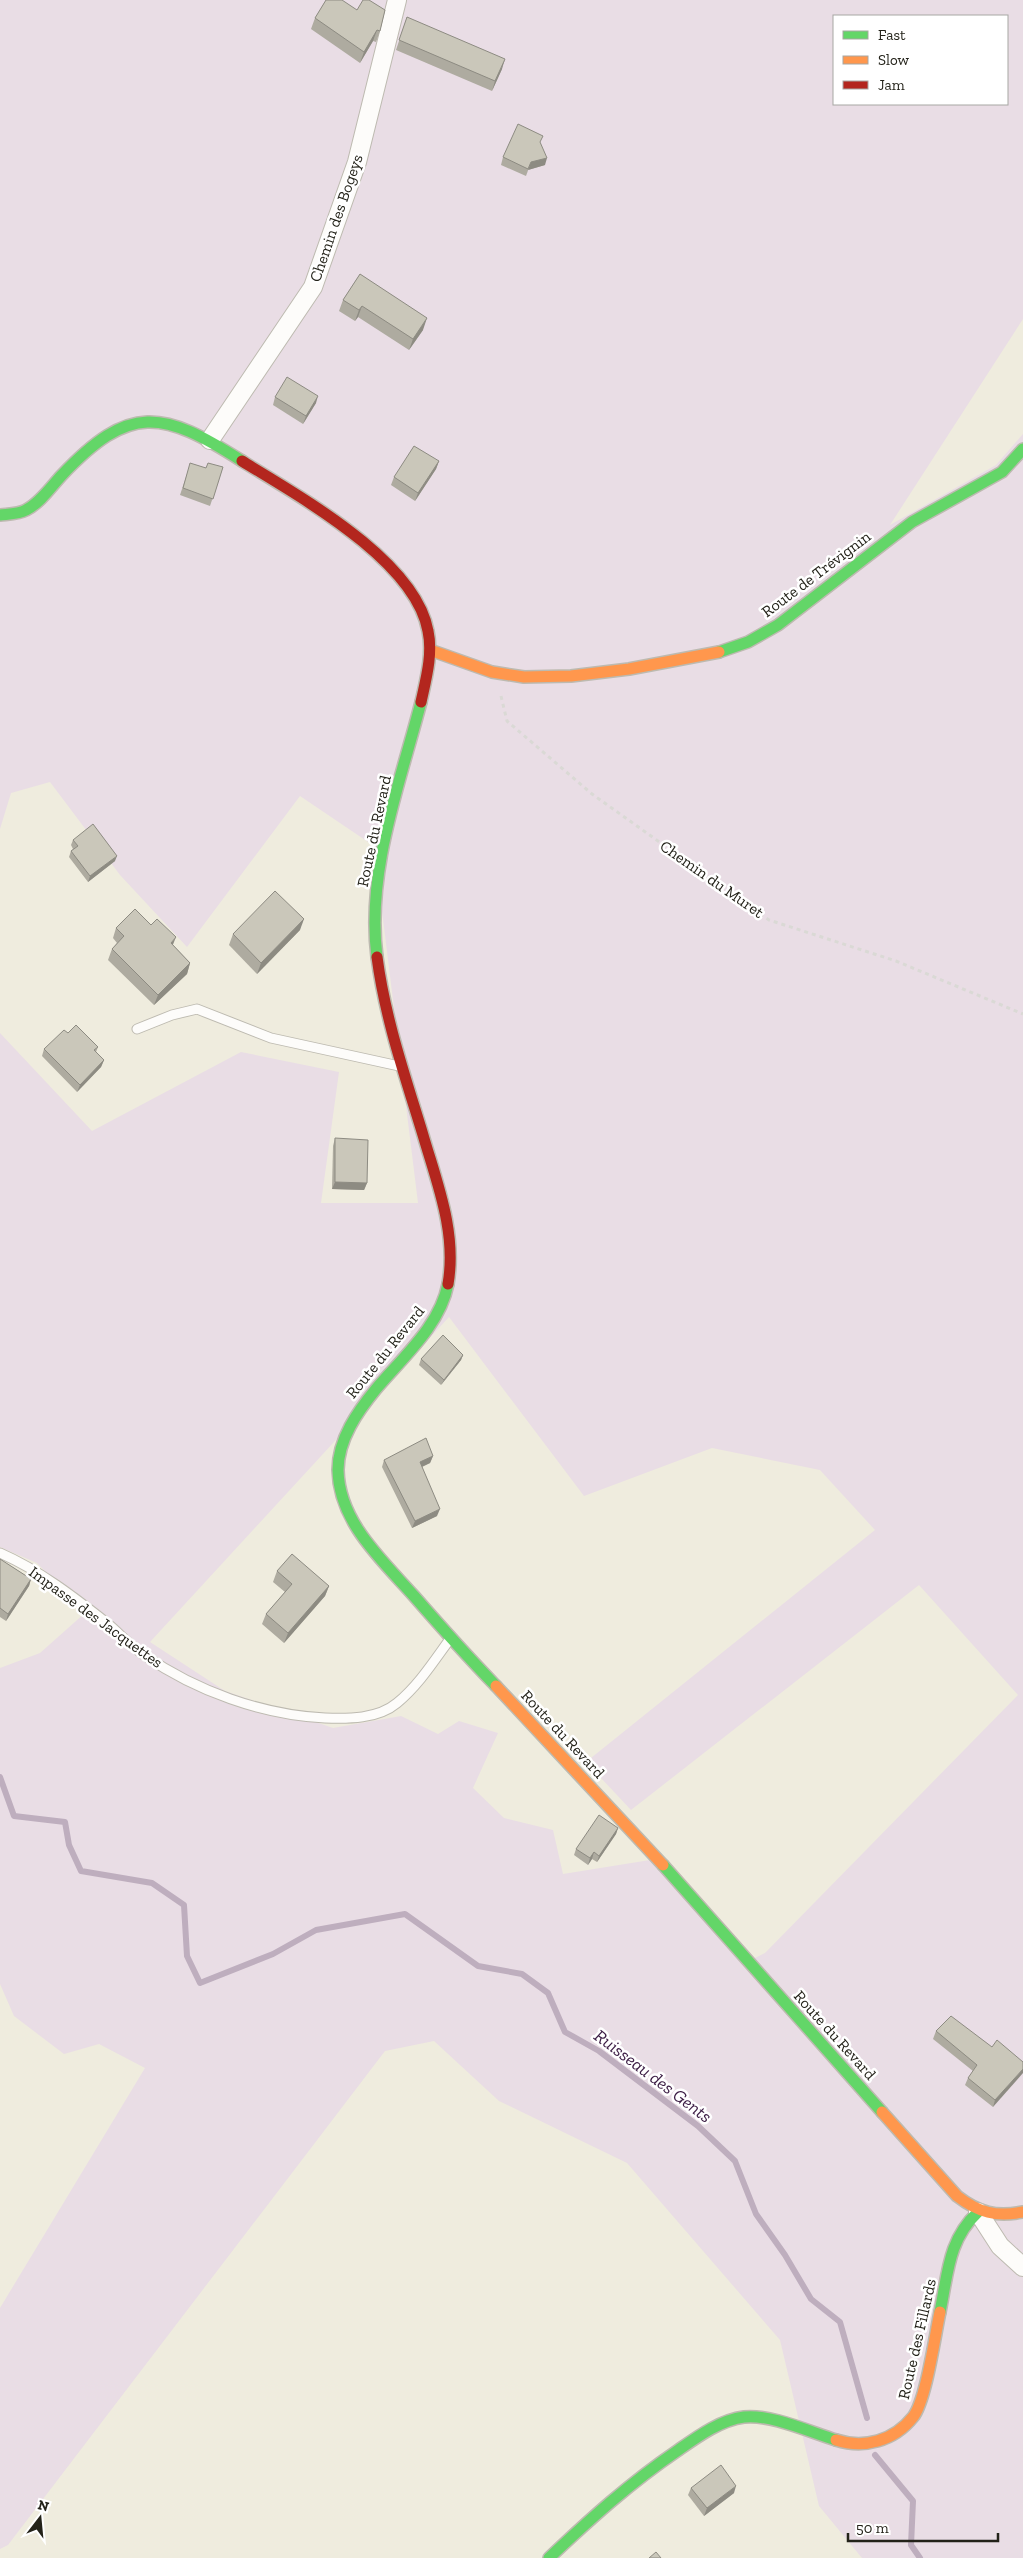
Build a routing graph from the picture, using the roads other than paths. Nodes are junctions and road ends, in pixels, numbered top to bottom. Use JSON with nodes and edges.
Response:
{"nodes":[{"id":1,"x":397,"y":0,"type":"edge"},
{"id":2,"x":210,"y":440,"type":"junction"},
{"id":3,"x":1023,"y":449,"type":"edge"},
{"id":4,"x":0,"y":515,"type":"edge"},
{"id":5,"x":430,"y":650,"type":"junction"},
{"id":6,"x":136,"y":1029,"type":"dead end"},
{"id":7,"x":404,"y":1067,"type":"junction"},
{"id":8,"x":0,"y":1552,"type":"edge"},
{"id":9,"x":452,"y":1638,"type":"junction"},
{"id":10,"x":978,"y":2212,"type":"junction"},
{"id":11,"x":1023,"y":2212,"type":"edge"},
{"id":12,"x":1023,"y":2267,"type":"edge"},
{"id":13,"x":549,"y":2558,"type":"edge"}],
"edges":[{"from":1,"to":2,"type":"street","name":"Chemin des Bogeys"},
{"from":2,"to":4,"type":"main road","name":"Route du Revard"},
{"from":2,"to":5,"type":"main road","name":"Route du Revard"},
{"from":3,"to":5,"type":"main road","name":"Route de Trévignin"},
{"from":5,"to":7,"type":"main road","name":"Route du Revard"},
{"from":6,"to":7,"type":"lane"},
{"from":7,"to":9,"type":"main road","name":"Route du Revard"},
{"from":8,"to":9,"type":"lane","name":"Impasse des Jacquettes"},
{"from":9,"to":10,"type":"main road","name":"Route du Revard"},
{"from":10,"to":11,"type":"main road","name":"Route du Revard"},
{"from":10,"to":12,"type":"street"},
{"from":10,"to":13,"type":"main road","name":"Route des Fillards"}]}
